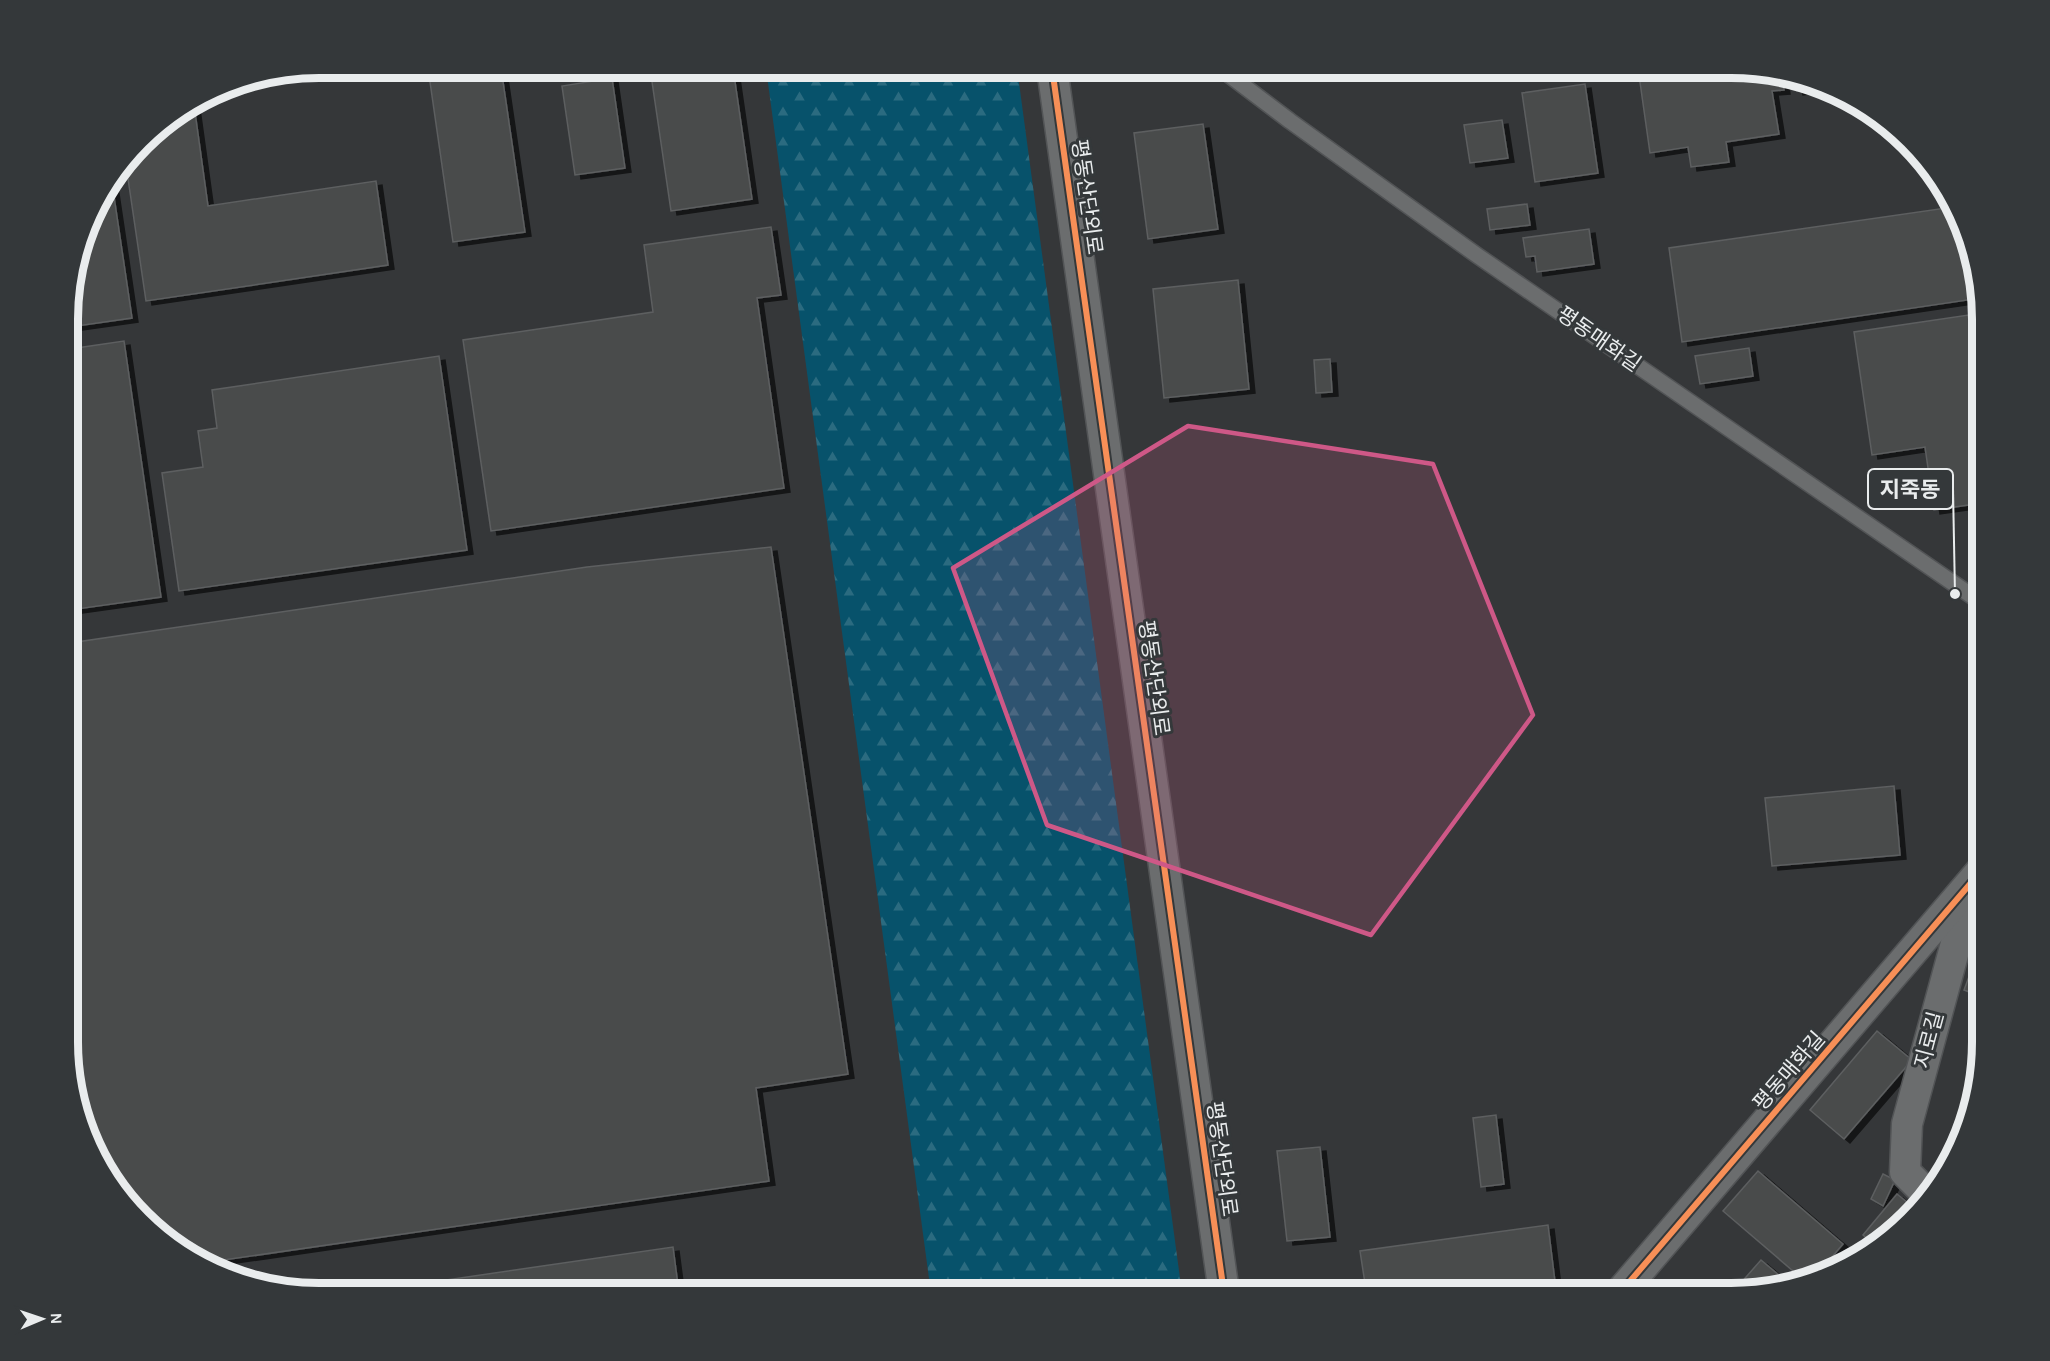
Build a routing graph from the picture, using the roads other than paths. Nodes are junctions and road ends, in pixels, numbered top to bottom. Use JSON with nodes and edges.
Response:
{"nodes":[{"id":1,"x":1053,"y":78,"type":"edge"},
{"id":2,"x":1233,"y":78,"type":"edge"},
{"id":3,"x":1972,"y":596,"type":"edge"},
{"id":4,"x":1972,"y":882,"type":"edge"},
{"id":5,"x":1972,"y":896,"type":"edge"},
{"id":6,"x":1922,"y":1189,"type":"edge"},
{"id":7,"x":1223,"y":1283,"type":"edge"},
{"id":8,"x":1629,"y":1283,"type":"edge"}],
"edges":[{"from":1,"to":7,"type":"street","name":"평동산단외로"},
{"from":2,"to":3,"type":"lane","name":"평동매화길"},
{"from":4,"to":8,"type":"street","name":"평동매화길"},
{"from":5,"to":6,"type":"street","name":"지로길"}]}
